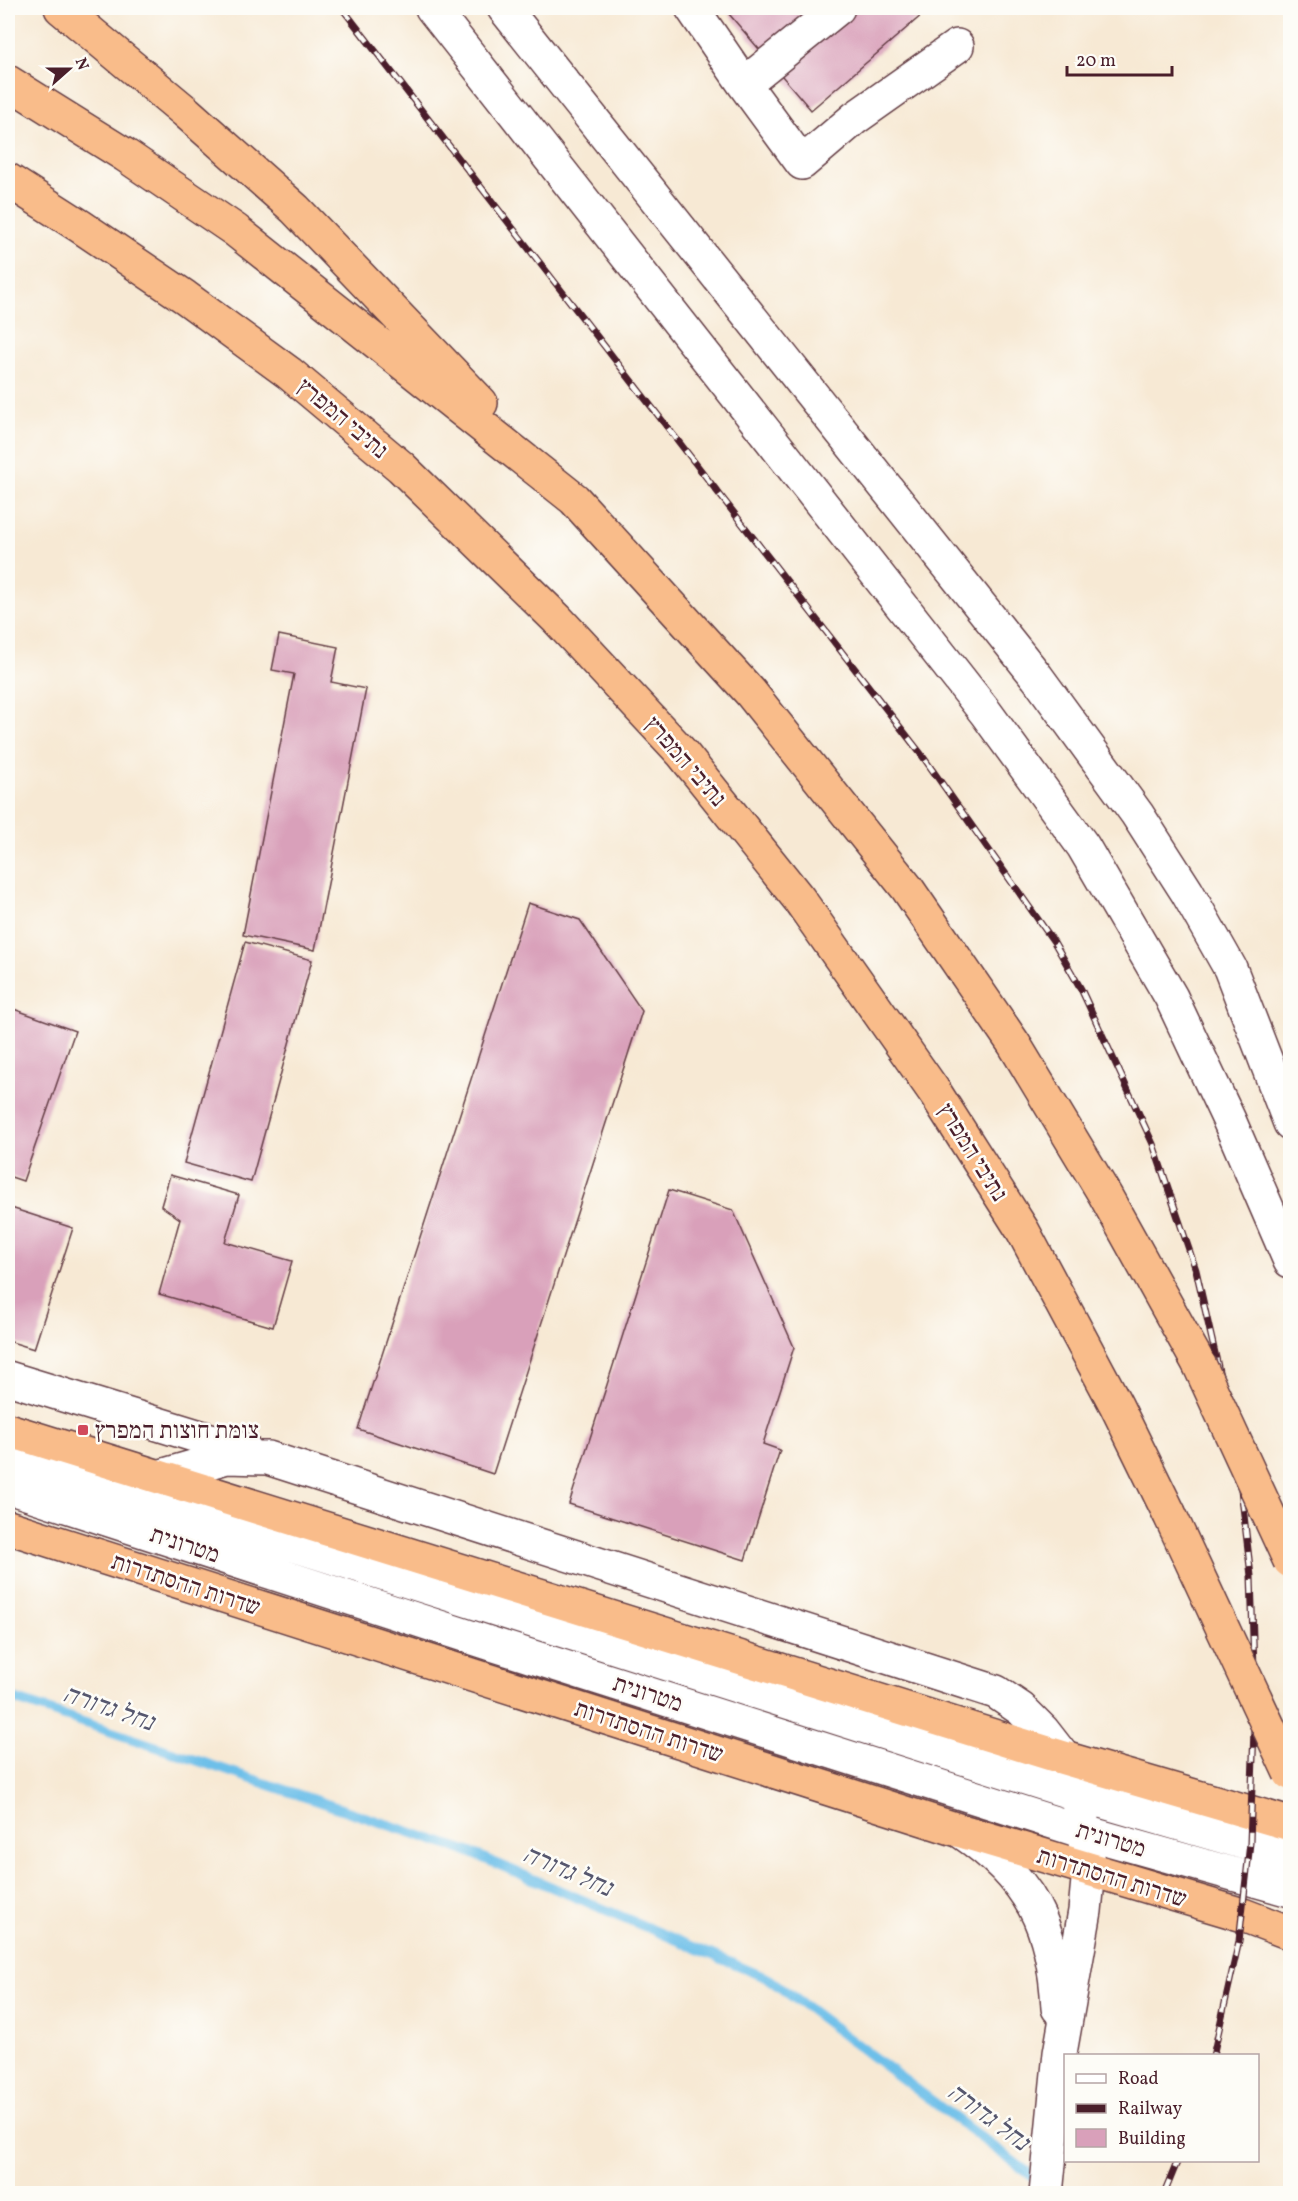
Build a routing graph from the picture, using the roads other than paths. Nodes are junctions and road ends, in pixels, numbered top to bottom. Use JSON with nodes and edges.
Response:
{"nodes":[{"id":1,"x":61,"y":8,"type":"edge"},
{"id":2,"x":432,"y":8,"type":"edge"},
{"id":3,"x":504,"y":8,"type":"edge"},
{"id":4,"x":692,"y":8,"type":"edge"},
{"id":5,"x":838,"y":8,"type":"edge"},
{"id":6,"x":957,"y":46,"type":"dead end"},
{"id":7,"x":8,"y":82,"type":"edge"},
{"id":8,"x":744,"y":84,"type":"junction"},
{"id":9,"x":8,"y":180,"type":"edge"},
{"id":10,"x":574,"y":499,"type":"junction"},
{"id":11,"x":1290,"y":1123,"type":"edge"},
{"id":12,"x":1290,"y":1261,"type":"edge"},
{"id":13,"x":8,"y":1378,"type":"edge"},
{"id":14,"x":8,"y":1430,"type":"edge"},
{"id":15,"x":8,"y":1454,"type":"edge"},
{"id":16,"x":268,"y":1458,"type":"junction"},
{"id":17,"x":161,"y":1476,"type":"junction"},
{"id":18,"x":8,"y":1487,"type":"edge"},
{"id":19,"x":8,"y":1527,"type":"edge"},
{"id":20,"x":1290,"y":1561,"type":"edge"},
{"id":21,"x":1064,"y":1758,"type":"junction"},
{"id":22,"x":1290,"y":1773,"type":"edge"},
{"id":23,"x":1076,"y":1794,"type":"junction"},
{"id":24,"x":1290,"y":1824,"type":"edge"},
{"id":25,"x":958,"y":1830,"type":"junction"},
{"id":26,"x":1084,"y":1832,"type":"junction"},
{"id":27,"x":1290,"y":1856,"type":"edge"},
{"id":28,"x":1089,"y":1870,"type":"junction"},
{"id":29,"x":1290,"y":1890,"type":"edge"},
{"id":30,"x":1290,"y":1933,"type":"edge"},
{"id":31,"x":1060,"y":2053,"type":"junction"},
{"id":32,"x":1046,"y":2193,"type":"edge"}],
"edges":[{"from":1,"to":10,"type":"highway"},
{"from":2,"to":12,"type":"street"},
{"from":3,"to":11,"type":"street"},
{"from":4,"to":8,"type":"street"},
{"from":5,"to":8,"type":"street"},
{"from":6,"to":8,"type":"street"},
{"from":7,"to":10,"type":"highway"},
{"from":9,"to":22,"type":"highway","name":"נתיבי המפרץ","bridge":true},
{"from":10,"to":20,"type":"highway","bridge":true},
{"from":13,"to":16,"type":"street"},
{"from":14,"to":17,"type":"highway"},
{"from":15,"to":23,"type":"street","name":"מטרונית"},
{"from":16,"to":17,"type":"street"},
{"from":16,"to":21,"type":"street"},
{"from":17,"to":21,"type":"highway"},
{"from":18,"to":26,"type":"street","name":"מטרונית"},
{"from":19,"to":25,"type":"highway","name":"שדרות ההסתדרות"},
{"from":21,"to":23,"type":"street"},
{"from":21,"to":24,"type":"highway"},
{"from":23,"to":26,"type":"street"},
{"from":23,"to":27,"type":"street","name":"מטרונית"},
{"from":25,"to":28,"type":"highway","name":"שדרות ההסתדרות"},
{"from":25,"to":31,"type":"street"},
{"from":26,"to":28,"type":"street"},
{"from":26,"to":29,"type":"street","name":"מטרונית"},
{"from":28,"to":30,"type":"highway","name":"שדרות ההסתדרות"},
{"from":28,"to":31,"type":"street"},
{"from":31,"to":32,"type":"street"}]}
